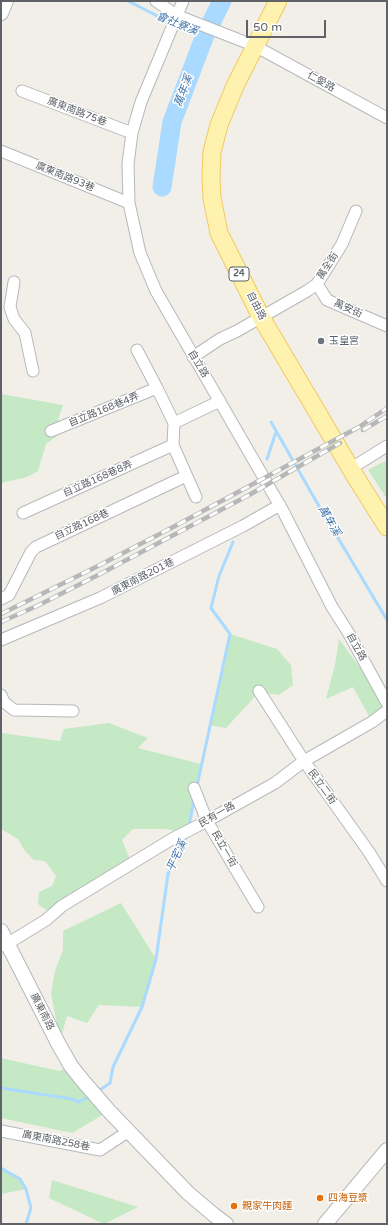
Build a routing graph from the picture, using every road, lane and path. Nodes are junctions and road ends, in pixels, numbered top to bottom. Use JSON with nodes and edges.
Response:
{"nodes":[{"id":1,"x":6,"y":1,"type":"edge"},
{"id":2,"x":156,"y":1,"type":"edge"},
{"id":3,"x":278,"y":1,"type":"edge"},
{"id":4,"x":180,"y":7,"type":"edge"},
{"id":5,"x":1,"y":13,"type":"edge"},
{"id":6,"x":255,"y":46,"type":"junction"},
{"id":7,"x":22,"y":91,"type":"dead end"},
{"id":8,"x":387,"y":118,"type":"edge"},
{"id":9,"x":132,"y":133,"type":"junction"},
{"id":10,"x":1,"y":151,"type":"edge"},
{"id":11,"x":129,"y":203,"type":"junction"},
{"id":12,"x":356,"y":211,"type":"dead end"},
{"id":13,"x":14,"y":282,"type":"dead end"},
{"id":14,"x":317,"y":284,"type":"junction"},
{"id":15,"x":261,"y":317,"type":"junction"},
{"id":16,"x":387,"y":326,"type":"edge"},
{"id":17,"x":137,"y":350,"type":"dead end"},
{"id":18,"x":193,"y":357,"type":"junction"},
{"id":19,"x":33,"y":371,"type":"dead end"},
{"id":20,"x":157,"y":388,"type":"junction"},
{"id":21,"x":220,"y":401,"type":"junction"},
{"id":22,"x":174,"y":423,"type":"junction"},
{"id":23,"x":51,"y":431,"type":"dead end"},
{"id":24,"x":173,"y":445,"type":"junction"},
{"id":25,"x":387,"y":446,"type":"edge"},
{"id":26,"x":350,"y":469,"type":"junction"},
{"id":27,"x":186,"y":476,"type":"junction"},
{"id":28,"x":196,"y":497,"type":"dead end"},
{"id":29,"x":280,"y":505,"type":"junction"},
{"id":30,"x":23,"y":513,"type":"dead end"},
{"id":31,"x":387,"y":527,"type":"edge"},
{"id":32,"x":1,"y":599,"type":"edge"},
{"id":33,"x":1,"y":640,"type":"edge"},
{"id":34,"x":259,"y":691,"type":"dead end"},
{"id":35,"x":1,"y":695,"type":"edge"},
{"id":36,"x":387,"y":703,"type":"edge"},
{"id":37,"x":73,"y":711,"type":"dead end"},
{"id":38,"x":387,"y":711,"type":"edge"},
{"id":39,"x":304,"y":761,"type":"junction"},
{"id":40,"x":194,"y":788,"type":"dead end"},
{"id":41,"x":208,"y":821,"type":"junction"},
{"id":42,"x":387,"y":881,"type":"edge"},
{"id":43,"x":258,"y":907,"type":"dead end"},
{"id":44,"x":1,"y":931,"type":"edge"},
{"id":45,"x":4,"y":945,"type":"edge"},
{"id":46,"x":1,"y":1131,"type":"edge"},
{"id":47,"x":129,"y":1131,"type":"junction"},
{"id":48,"x":387,"y":1150,"type":"edge"},
{"id":49,"x":226,"y":1224,"type":"edge"},
{"id":50,"x":325,"y":1224,"type":"edge"}],
"edges":[{"from":1,"to":5,"type":"street"},
{"from":2,"to":4,"type":"street","name":"仁愛路"},
{"from":3,"to":6,"type":"main road","name":"自由路","number":"24"},
{"from":4,"to":6,"type":"street","name":"仁愛路"},
{"from":4,"to":9,"type":"street","name":"自立路"},
{"from":6,"to":8,"type":"street","name":"仁愛路"},
{"from":6,"to":15,"type":"main road","name":"自由路","number":"24"},
{"from":7,"to":9,"type":"street","name":"廣東南路75巷"},
{"from":9,"to":11,"type":"street","name":"自立路"},
{"from":10,"to":11,"type":"street","name":"廣東南路93巷"},
{"from":11,"to":18,"type":"street","name":"自立路"},
{"from":12,"to":14,"type":"street","name":"萬全街"},
{"from":13,"to":19,"type":"street"},
{"from":14,"to":15,"type":"street","name":"萬全街"},
{"from":14,"to":16,"type":"street","name":"萬安街"},
{"from":15,"to":18,"type":"street","name":"萬全街"},
{"from":15,"to":26,"type":"main road","name":"自由路","number":"24"},
{"from":17,"to":20,"type":"street"},
{"from":18,"to":21,"type":"street","name":"自立路"},
{"from":20,"to":22,"type":"street"},
{"from":20,"to":23,"type":"street","name":"自立路168巷4弄"},
{"from":21,"to":22,"type":"street"},
{"from":21,"to":29,"type":"street","name":"自立路"},
{"from":22,"to":24,"type":"street"},
{"from":24,"to":27,"type":"street"},
{"from":24,"to":30,"type":"street","name":"自立路168巷8弄"},
{"from":25,"to":26,"type":"street"},
{"from":26,"to":31,"type":"main road","name":"自由路","number":"24"},
{"from":27,"to":28,"type":"street"},
{"from":27,"to":32,"type":"street","name":"自立路168巷"},
{"from":29,"to":33,"type":"street","name":"廣東南路201巷"},
{"from":29,"to":36,"type":"street","name":"自立路"},
{"from":34,"to":39,"type":"street","name":"民立二街"},
{"from":35,"to":37,"type":"street"},
{"from":38,"to":39,"type":"street","name":"民有一路"},
{"from":39,"to":41,"type":"street","name":"民有一路"},
{"from":39,"to":42,"type":"street","name":"民立二街"},
{"from":40,"to":41,"type":"street","name":"民立一街"},
{"from":41,"to":43,"type":"street","name":"民立一街"},
{"from":41,"to":45,"type":"street","name":"民有一路"},
{"from":44,"to":45,"type":"street","name":"廣東南路"},
{"from":45,"to":47,"type":"street","name":"廣東南路"},
{"from":46,"to":47,"type":"street","name":"廣東南路258巷"},
{"from":47,"to":49,"type":"street","name":"廣東南路"},
{"from":48,"to":50,"type":"street"}]}
